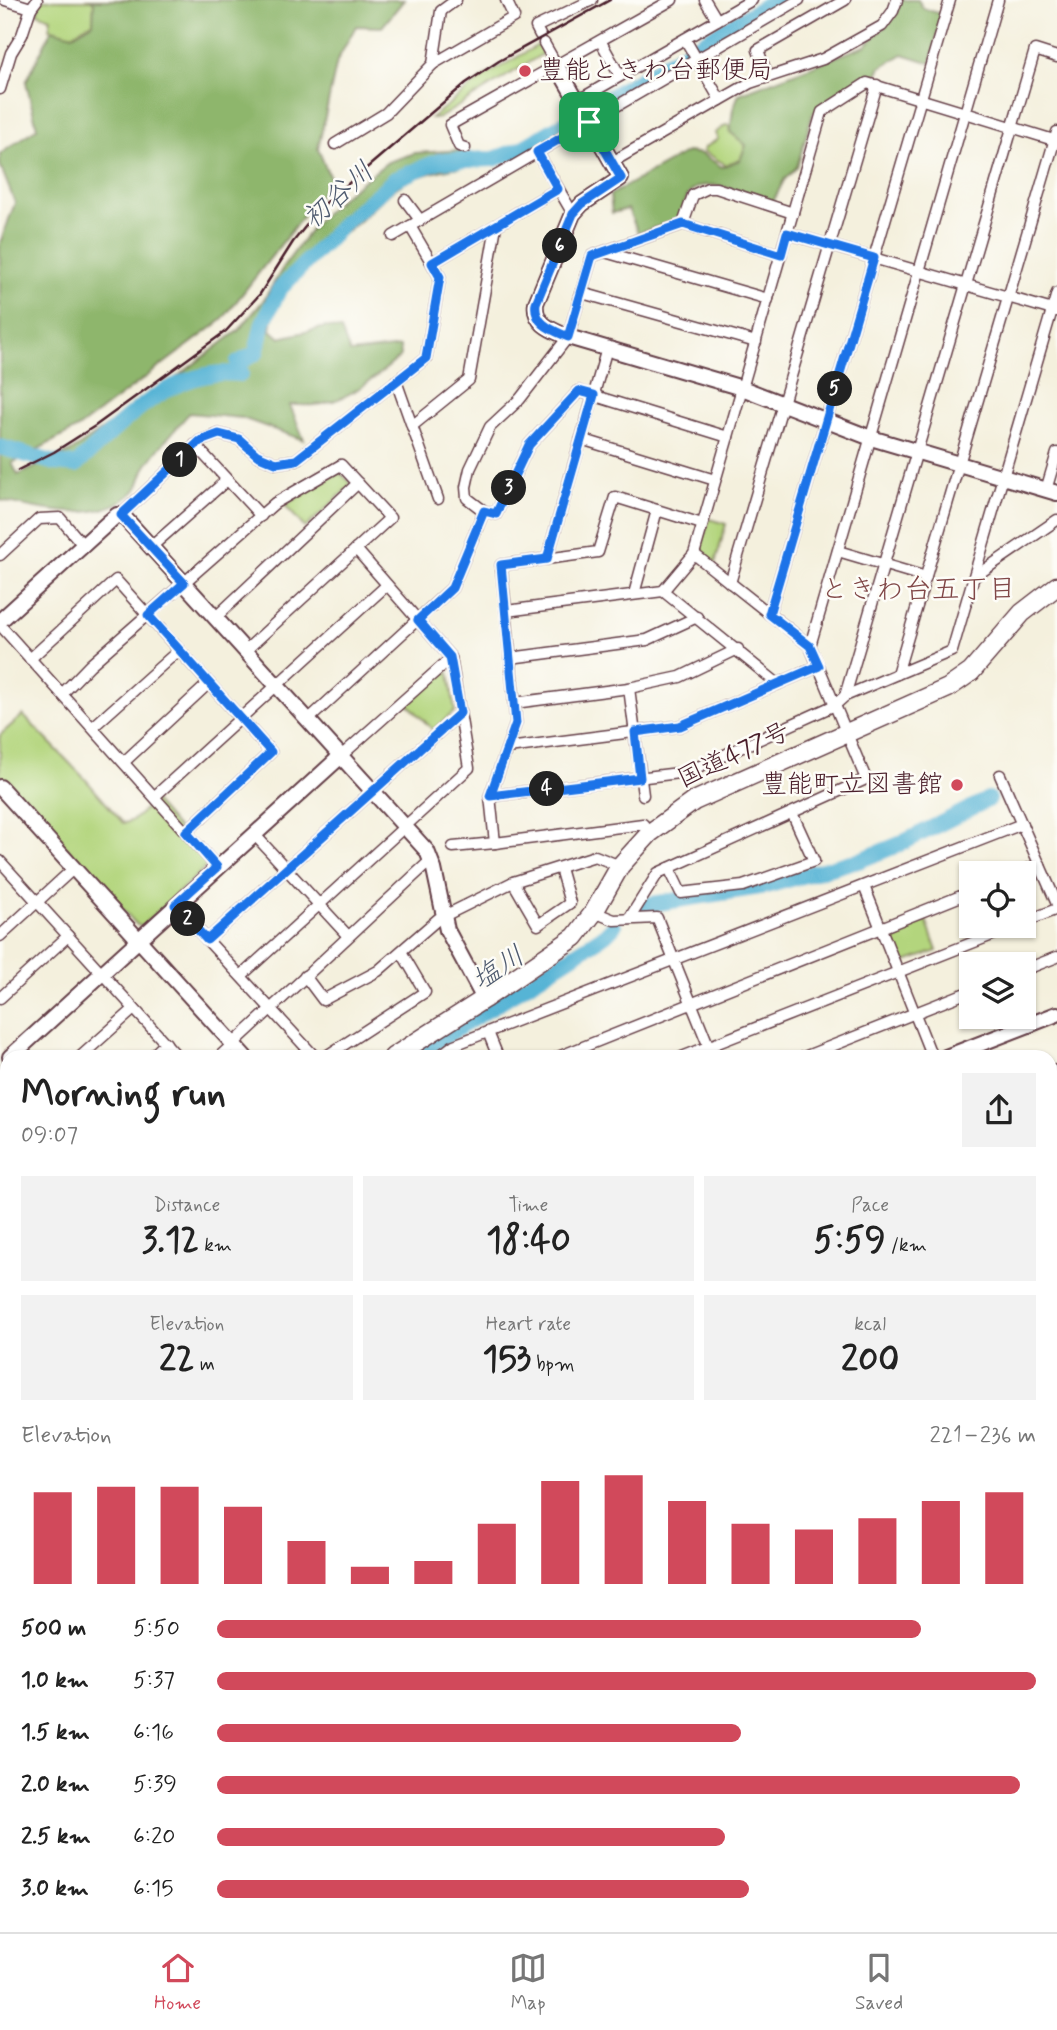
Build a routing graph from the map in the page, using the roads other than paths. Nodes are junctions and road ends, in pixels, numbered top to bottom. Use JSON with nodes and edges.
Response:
{"nodes":[{"id":1,"x":5,"y":0,"type":"edge"},
{"id":2,"x":456,"y":0,"type":"edge"},
{"id":3,"x":506,"y":0,"type":"edge"},
{"id":4,"x":592,"y":0,"type":"edge"},
{"id":5,"x":671,"y":0,"type":"edge"},
{"id":6,"x":705,"y":0,"type":"edge"},
{"id":7,"x":752,"y":0,"type":"edge"},
{"id":8,"x":799,"y":0,"type":"edge"},
{"id":9,"x":845,"y":0,"type":"edge"},
{"id":10,"x":897,"y":0,"type":"edge"},
{"id":11,"x":950,"y":0,"type":"edge"},
{"id":12,"x":998,"y":0,"type":"edge"},
{"id":13,"x":34,"y":4,"type":"edge"},
{"id":14,"x":717,"y":20,"type":"junction"},
{"id":15,"x":685,"y":39,"type":"junction"},
{"id":16,"x":601,"y":42,"type":"junction"},
{"id":17,"x":1057,"y":57,"type":"edge"},
{"id":18,"x":696,"y":60,"type":"junction"},
{"id":19,"x":433,"y":64,"type":"junction"},
{"id":20,"x":557,"y":66,"type":"junction"},
{"id":21,"x":620,"y":76,"type":"junction"},
{"id":22,"x":768,"y":77,"type":"junction"},
{"id":23,"x":877,"y":85,"type":"junction"},
{"id":24,"x":0,"y":89,"type":"edge"},
{"id":25,"x":921,"y":99,"type":"junction"},
{"id":26,"x":720,"y":100,"type":"junction"},
{"id":27,"x":578,"y":101,"type":"junction"},
{"id":28,"x":965,"y":112,"type":"junction"},
{"id":29,"x":589,"y":122,"type":"junction"},
{"id":30,"x":1013,"y":128,"type":"junction"},
{"id":31,"x":1056,"y":138,"type":"edge"},
{"id":32,"x":335,"y":144,"type":"dead end"},
{"id":33,"x":465,"y":148,"type":"dead end"},
{"id":34,"x":537,"y":152,"type":"junction"},
{"id":35,"x":612,"y":162,"type":"junction"},
{"id":36,"x":558,"y":189,"type":"junction"},
{"id":37,"x":405,"y":200,"type":"dead end"},
{"id":38,"x":793,"y":213,"type":"junction"},
{"id":39,"x":573,"y":214,"type":"junction"},
{"id":40,"x":419,"y":220,"type":"junction"},
{"id":41,"x":683,"y":224,"type":"junction"},
{"id":42,"x":410,"y":226,"type":"junction"},
{"id":43,"x":496,"y":226,"type":"junction"},
{"id":44,"x":787,"y":233,"type":"junction"},
{"id":45,"x":393,"y":236,"type":"dead end"},
{"id":46,"x":830,"y":246,"type":"junction"},
{"id":47,"x":605,"y":252,"type":"junction"},
{"id":48,"x":781,"y":255,"type":"junction"},
{"id":49,"x":874,"y":258,"type":"junction"},
{"id":50,"x":432,"y":263,"type":"junction"},
{"id":51,"x":919,"y":271,"type":"junction"},
{"id":52,"x":966,"y":285,"type":"junction"},
{"id":53,"x":582,"y":293,"type":"junction"},
{"id":54,"x":1057,"y":293,"type":"edge"},
{"id":55,"x":1008,"y":297,"type":"junction"},
{"id":56,"x":768,"y":299,"type":"junction"},
{"id":57,"x":1054,"y":311,"type":"edge"},
{"id":58,"x":568,"y":337,"type":"junction"},
{"id":59,"x":755,"y":342,"type":"junction"},
{"id":60,"x":607,"y":348,"type":"junction"},
{"id":61,"x":396,"y":381,"type":"junction"},
{"id":62,"x":742,"y":388,"type":"junction"},
{"id":63,"x":594,"y":395,"type":"junction"},
{"id":64,"x":783,"y":404,"type":"junction"},
{"id":65,"x":826,"y":421,"type":"junction"},
{"id":66,"x":412,"y":426,"type":"junction"},
{"id":67,"x":728,"y":436,"type":"junction"},
{"id":68,"x":871,"y":438,"type":"junction"},
{"id":69,"x":581,"y":439,"type":"junction"},
{"id":70,"x":195,"y":445,"type":"junction"},
{"id":71,"x":917,"y":452,"type":"junction"},
{"id":72,"x":1057,"y":453,"type":"edge"},
{"id":73,"x":959,"y":464,"type":"junction"},
{"id":74,"x":1003,"y":477,"type":"junction"},
{"id":75,"x":227,"y":480,"type":"junction"},
{"id":76,"x":715,"y":480,"type":"junction"},
{"id":77,"x":358,"y":483,"type":"junction"},
{"id":78,"x":1052,"y":491,"type":"edge"},
{"id":79,"x":439,"y":499,"type":"dead end"},
{"id":80,"x":657,"y":510,"type":"junction"},
{"id":81,"x":484,"y":511,"type":"junction"},
{"id":82,"x":121,"y":515,"type":"junction"},
{"id":83,"x":261,"y":516,"type":"junction"},
{"id":84,"x":1057,"y":520,"type":"edge"},
{"id":85,"x":702,"y":524,"type":"junction"},
{"id":86,"x":83,"y":545,"type":"junction"},
{"id":87,"x":151,"y":547,"type":"junction"},
{"id":88,"x":356,"y":549,"type":"junction"},
{"id":89,"x":838,"y":551,"type":"junction"},
{"id":90,"x":694,"y":554,"type":"junction"},
{"id":91,"x":0,"y":555,"type":"edge"},
{"id":92,"x":547,"y":559,"type":"junction"},
{"id":93,"x":884,"y":564,"type":"junction"},
{"id":94,"x":926,"y":577,"type":"junction"},
{"id":95,"x":973,"y":578,"type":"junction"},
{"id":96,"x":184,"y":583,"type":"junction"},
{"id":97,"x":730,"y":583,"type":"junction"},
{"id":98,"x":387,"y":585,"type":"junction"},
{"id":99,"x":1057,"y":586,"type":"edge"},
{"id":100,"x":663,"y":591,"type":"junction"},
{"id":101,"x":634,"y":594,"type":"junction"},
{"id":102,"x":506,"y":611,"type":"junction"},
{"id":103,"x":769,"y":614,"type":"junction"},
{"id":104,"x":148,"y":615,"type":"junction"},
{"id":105,"x":697,"y":617,"type":"junction"},
{"id":106,"x":215,"y":618,"type":"junction"},
{"id":107,"x":418,"y":620,"type":"junction"},
{"id":108,"x":0,"y":623,"type":"edge"},
{"id":109,"x":810,"y":646,"type":"junction"},
{"id":110,"x":738,"y":649,"type":"junction"},
{"id":111,"x":179,"y":650,"type":"junction"},
{"id":112,"x":246,"y":651,"type":"junction"},
{"id":113,"x":450,"y":657,"type":"junction"},
{"id":114,"x":510,"y":658,"type":"junction"},
{"id":115,"x":30,"y":659,"type":"junction"},
{"id":116,"x":819,"y":666,"type":"junction"},
{"id":117,"x":897,"y":674,"type":"junction"},
{"id":118,"x":209,"y":684,"type":"junction"},
{"id":119,"x":778,"y":684,"type":"junction"},
{"id":120,"x":276,"y":685,"type":"junction"},
{"id":121,"x":629,"y":688,"type":"junction"},
{"id":122,"x":62,"y":694,"type":"junction"},
{"id":123,"x":845,"y":696,"type":"junction"},
{"id":124,"x":514,"y":703,"type":"junction"},
{"id":125,"x":835,"y":705,"type":"junction"},
{"id":126,"x":460,"y":713,"type":"junction"},
{"id":127,"x":240,"y":718,"type":"junction"},
{"id":128,"x":308,"y":720,"type":"junction"},
{"id":129,"x":93,"y":727,"type":"junction"},
{"id":130,"x":635,"y":732,"type":"junction"},
{"id":131,"x":848,"y":733,"type":"junction"},
{"id":132,"x":508,"y":748,"type":"junction"},
{"id":133,"x":341,"y":756,"type":"junction"},
{"id":134,"x":124,"y":762,"type":"junction"},
{"id":135,"x":1000,"y":775,"type":"dead end"},
{"id":136,"x":640,"y":778,"type":"junction"},
{"id":137,"x":0,"y":787,"type":"edge"},
{"id":138,"x":373,"y":791,"type":"junction"},
{"id":139,"x":642,"y":795,"type":"dead end"},
{"id":140,"x":155,"y":796,"type":"junction"},
{"id":141,"x":490,"y":796,"type":"junction"},
{"id":142,"x":792,"y":813,"type":"junction"},
{"id":143,"x":1022,"y":824,"type":"junction"},
{"id":144,"x":405,"y":826,"type":"junction"},
{"id":145,"x":186,"y":832,"type":"junction"},
{"id":146,"x":650,"y":833,"type":"junction"},
{"id":147,"x":254,"y":834,"type":"junction"},
{"id":148,"x":495,"y":843,"type":"junction"},
{"id":149,"x":453,"y":847,"type":"dead end"},
{"id":150,"x":431,"y":860,"type":"junction"},
{"id":151,"x":1040,"y":864,"type":"junction"},
{"id":152,"x":620,"y":866,"type":"junction"},
{"id":153,"x":1036,"y":866,"type":"edge"},
{"id":154,"x":2,"y":867,"type":"edge"},
{"id":155,"x":217,"y":867,"type":"junction"},
{"id":156,"x":561,"y":868,"type":"junction"},
{"id":157,"x":669,"y":868,"type":"junction"},
{"id":158,"x":74,"y":869,"type":"junction"},
{"id":159,"x":286,"y":869,"type":"junction"},
{"id":160,"x":513,"y":882,"type":"junction"},
{"id":161,"x":864,"y":886,"type":"junction"},
{"id":162,"x":959,"y":897,"type":"edge"},
{"id":163,"x":37,"y":902,"type":"junction"},
{"id":164,"x":1057,"y":904,"type":"edge"},
{"id":165,"x":175,"y":905,"type":"junction"},
{"id":166,"x":319,"y":905,"type":"junction"},
{"id":167,"x":1057,"y":909,"type":"edge"},
{"id":168,"x":594,"y":912,"type":"junction"},
{"id":169,"x":444,"y":916,"type":"junction"},
{"id":170,"x":1036,"y":917,"type":"edge"},
{"id":171,"x":629,"y":919,"type":"junction"},
{"id":172,"x":881,"y":928,"type":"junction"},
{"id":173,"x":0,"y":936,"type":"edge"},
{"id":174,"x":68,"y":936,"type":"junction"},
{"id":175,"x":348,"y":936,"type":"junction"},
{"id":176,"x":984,"y":938,"type":"edge"},
{"id":177,"x":139,"y":940,"type":"junction"},
{"id":178,"x":207,"y":940,"type":"junction"},
{"id":179,"x":402,"y":953,"type":"junction"},
{"id":180,"x":1057,"y":957,"type":"edge"},
{"id":181,"x":674,"y":959,"type":"junction"},
{"id":182,"x":1036,"y":965,"type":"edge"},
{"id":183,"x":898,"y":972,"type":"junction"},
{"id":184,"x":102,"y":973,"type":"junction"},
{"id":185,"x":241,"y":976,"type":"junction"},
{"id":186,"x":305,"y":976,"type":"junction"},
{"id":187,"x":959,"y":996,"type":"edge"},
{"id":188,"x":0,"y":998,"type":"edge"},
{"id":189,"x":484,"y":999,"type":"junction"},
{"id":190,"x":692,"y":1003,"type":"junction"},
{"id":191,"x":270,"y":1008,"type":"junction"},
{"id":192,"x":134,"y":1009,"type":"junction"},
{"id":193,"x":915,"y":1013,"type":"junction"},
{"id":194,"x":1057,"y":1014,"type":"edge"},
{"id":195,"x":488,"y":1032,"type":"junction"},
{"id":196,"x":166,"y":1044,"type":"junction"},
{"id":197,"x":234,"y":1045,"type":"junction"},
{"id":198,"x":709,"y":1046,"type":"junction"},
{"id":199,"x":17,"y":1050,"type":"edge"},
{"id":200,"x":88,"y":1050,"type":"edge"},
{"id":201,"x":159,"y":1050,"type":"edge"},
{"id":202,"x":172,"y":1050,"type":"edge"},
{"id":203,"x":228,"y":1050,"type":"edge"},
{"id":204,"x":239,"y":1050,"type":"edge"},
{"id":205,"x":309,"y":1050,"type":"edge"},
{"id":206,"x":337,"y":1050,"type":"edge"},
{"id":207,"x":404,"y":1050,"type":"edge"},
{"id":208,"x":447,"y":1050,"type":"edge"},
{"id":209,"x":495,"y":1050,"type":"edge"},
{"id":210,"x":575,"y":1050,"type":"edge"},
{"id":211,"x":699,"y":1050,"type":"edge"},
{"id":212,"x":710,"y":1050,"type":"edge"},
{"id":213,"x":822,"y":1050,"type":"edge"},
{"id":214,"x":929,"y":1050,"type":"edge"},
{"id":215,"x":964,"y":1050,"type":"edge"}],
"edges":[{"from":1,"to":13,"type":"street"},
{"from":2,"to":19,"type":"street"},
{"from":3,"to":19,"type":"street"},
{"from":4,"to":20,"type":"street"},
{"from":5,"to":16,"type":"street"},
{"from":6,"to":14,"type":"street"},
{"from":7,"to":14,"type":"street"},
{"from":8,"to":18,"type":"street"},
{"from":9,"to":22,"type":"street"},
{"from":10,"to":22,"type":"street"},
{"from":11,"to":25,"type":"street"},
{"from":12,"to":28,"type":"street"},
{"from":13,"to":24,"type":"street"},
{"from":14,"to":15,"type":"street"},
{"from":15,"to":18,"type":"street"},
{"from":15,"to":21,"type":"street"},
{"from":16,"to":20,"type":"street"},
{"from":16,"to":21,"type":"street"},
{"from":17,"to":30,"type":"street"},
{"from":18,"to":26,"type":"street"},
{"from":18,"to":29,"type":"street"},
{"from":19,"to":32,"type":"street"},
{"from":20,"to":27,"type":"street"},
{"from":20,"to":33,"type":"street"},
{"from":21,"to":27,"type":"street"},
{"from":22,"to":26,"type":"street"},
{"from":23,"to":25,"type":"street"},
{"from":23,"to":38,"type":"street"},
{"from":23,"to":46,"type":"street"},
{"from":25,"to":28,"type":"street"},
{"from":25,"to":49,"type":"street"},
{"from":26,"to":35,"type":"street"},
{"from":27,"to":29,"type":"street"},
{"from":28,"to":30,"type":"street"},
{"from":28,"to":51,"type":"street"},
{"from":29,"to":34,"type":"street"},
{"from":29,"to":35,"type":"street"},
{"from":30,"to":31,"type":"street"},
{"from":30,"to":52,"type":"street"},
{"from":31,"to":55,"type":"street"},
{"from":34,"to":36,"type":"street"},
{"from":34,"to":40,"type":"street"},
{"from":35,"to":39,"type":"street"},
{"from":36,"to":39,"type":"street"},
{"from":36,"to":43,"type":"street"},
{"from":37,"to":40,"type":"street"},
{"from":38,"to":41,"type":"street"},
{"from":38,"to":44,"type":"street"},
{"from":39,"to":58,"type":"street"},
{"from":40,"to":42,"type":"street"},
{"from":41,"to":47,"type":"street"},
{"from":41,"to":48,"type":"street"},
{"from":42,"to":45,"type":"street"},
{"from":42,"to":50,"type":"street"},
{"from":43,"to":50,"type":"street"},
{"from":43,"to":66,"type":"street"},
{"from":44,"to":46,"type":"street"},
{"from":44,"to":48,"type":"street"},
{"from":46,"to":49,"type":"street"},
{"from":46,"to":64,"type":"street"},
{"from":47,"to":53,"type":"street"},
{"from":47,"to":56,"type":"street"},
{"from":48,"to":56,"type":"street"},
{"from":49,"to":51,"type":"street"},
{"from":49,"to":65,"type":"street"},
{"from":50,"to":61,"type":"street"},
{"from":51,"to":52,"type":"street"},
{"from":51,"to":68,"type":"street"},
{"from":52,"to":55,"type":"street"},
{"from":52,"to":71,"type":"street"},
{"from":53,"to":58,"type":"street"},
{"from":53,"to":59,"type":"street"},
{"from":54,"to":57,"type":"street"},
{"from":55,"to":57,"type":"street"},
{"from":55,"to":73,"type":"street"},
{"from":56,"to":59,"type":"street"},
{"from":57,"to":74,"type":"street"},
{"from":58,"to":60,"type":"street"},
{"from":58,"to":81,"type":"street"},
{"from":59,"to":62,"type":"street"},
{"from":60,"to":62,"type":"street"},
{"from":60,"to":63,"type":"street"},
{"from":61,"to":66,"type":"street"},
{"from":61,"to":70,"type":"street"},
{"from":62,"to":64,"type":"street"},
{"from":62,"to":67,"type":"street"},
{"from":63,"to":67,"type":"street"},
{"from":63,"to":69,"type":"street"},
{"from":63,"to":81,"type":"street"},
{"from":64,"to":65,"type":"street"},
{"from":64,"to":97,"type":"street"},
{"from":65,"to":68,"type":"street"},
{"from":65,"to":103,"type":"street"},
{"from":66,"to":79,"type":"street"},
{"from":67,"to":76,"type":"street"},
{"from":68,"to":71,"type":"street"},
{"from":68,"to":89,"type":"street"},
{"from":69,"to":76,"type":"street"},
{"from":69,"to":92,"type":"street"},
{"from":70,"to":75,"type":"street"},
{"from":70,"to":82,"type":"street"},
{"from":71,"to":73,"type":"street"},
{"from":71,"to":93,"type":"street"},
{"from":72,"to":78,"type":"street"},
{"from":73,"to":74,"type":"street"},
{"from":73,"to":94,"type":"street"},
{"from":74,"to":78,"type":"street"},
{"from":74,"to":95,"type":"street"},
{"from":75,"to":83,"type":"street"},
{"from":75,"to":87,"type":"street"},
{"from":76,"to":85,"type":"street"},
{"from":77,"to":83,"type":"street"},
{"from":77,"to":88,"type":"street"},
{"from":77,"to":106,"type":"street"},
{"from":80,"to":85,"type":"street"},
{"from":80,"to":92,"type":"street"},
{"from":80,"to":101,"type":"street"},
{"from":81,"to":107,"type":"street"},
{"from":82,"to":86,"type":"street"},
{"from":82,"to":87,"type":"street"},
{"from":83,"to":96,"type":"street"},
{"from":84,"to":95,"type":"street"},
{"from":85,"to":90,"type":"street"},
{"from":86,"to":91,"type":"street"},
{"from":86,"to":108,"type":"street"},
{"from":87,"to":96,"type":"street"},
{"from":88,"to":98,"type":"street"},
{"from":88,"to":112,"type":"street"},
{"from":89,"to":93,"type":"street"},
{"from":89,"to":109,"type":"street"},
{"from":90,"to":97,"type":"street"},
{"from":90,"to":100,"type":"street"},
{"from":92,"to":102,"type":"street"},
{"from":93,"to":94,"type":"street"},
{"from":93,"to":123,"type":"street"},
{"from":94,"to":117,"type":"street"},
{"from":95,"to":117,"type":"street"},
{"from":96,"to":104,"type":"street"},
{"from":96,"to":106,"type":"street"},
{"from":97,"to":103,"type":"street"},
{"from":98,"to":107,"type":"street"},
{"from":98,"to":120,"type":"street"},
{"from":99,"to":131,"type":"highway","name":"国道477号"},
{"from":100,"to":101,"type":"street"},
{"from":100,"to":105,"type":"street"},
{"from":101,"to":102,"type":"street"},
{"from":102,"to":114,"type":"street"},
{"from":103,"to":109,"type":"street"},
{"from":104,"to":111,"type":"street"},
{"from":104,"to":115,"type":"street"},
{"from":104,"to":122,"type":"street"},
{"from":105,"to":110,"type":"street"},
{"from":105,"to":114,"type":"street"},
{"from":106,"to":112,"type":"street"},
{"from":107,"to":113,"type":"street"},
{"from":107,"to":128,"type":"street"},
{"from":108,"to":115,"type":"street"},
{"from":109,"to":116,"type":"street"},
{"from":110,"to":119,"type":"street"},
{"from":110,"to":121,"type":"street"},
{"from":111,"to":118,"type":"street"},
{"from":111,"to":129,"type":"street"},
{"from":112,"to":120,"type":"street"},
{"from":113,"to":126,"type":"street"},
{"from":113,"to":133,"type":"street"},
{"from":114,"to":124,"type":"street"},
{"from":115,"to":122,"type":"street"},
{"from":116,"to":119,"type":"street"},
{"from":116,"to":125,"type":"street"},
{"from":117,"to":123,"type":"street"},
{"from":118,"to":127,"type":"street"},
{"from":118,"to":134,"type":"street"},
{"from":119,"to":130,"type":"street"},
{"from":120,"to":127,"type":"street"},
{"from":120,"to":128,"type":"street"},
{"from":121,"to":124,"type":"street"},
{"from":121,"to":130,"type":"street"},
{"from":122,"to":129,"type":"street"},
{"from":123,"to":125,"type":"street"},
{"from":124,"to":132,"type":"street"},
{"from":125,"to":131,"type":"street"},
{"from":125,"to":136,"type":"street"},
{"from":126,"to":138,"type":"street"},
{"from":126,"to":144,"type":"street"},
{"from":127,"to":140,"type":"street"},
{"from":127,"to":145,"type":"street"},
{"from":128,"to":133,"type":"street"},
{"from":129,"to":134,"type":"street"},
{"from":130,"to":132,"type":"street"},
{"from":130,"to":136,"type":"street"},
{"from":131,"to":142,"type":"street"},
{"from":131,"to":146,"type":"highway","name":"国道477号"},
{"from":132,"to":141,"type":"street"},
{"from":133,"to":138,"type":"street"},
{"from":133,"to":147,"type":"street"},
{"from":134,"to":140,"type":"street"},
{"from":135,"to":143,"type":"street"},
{"from":136,"to":139,"type":"street"},
{"from":136,"to":141,"type":"street"},
{"from":137,"to":158,"type":"street"},
{"from":138,"to":144,"type":"street"},
{"from":138,"to":159,"type":"street"},
{"from":140,"to":145,"type":"street"},
{"from":141,"to":148,"type":"street"},
{"from":142,"to":157,"type":"street"},
{"from":142,"to":157,"type":"street"},
{"from":143,"to":151,"type":"street"},
{"from":143,"to":161,"type":"street"},
{"from":144,"to":150,"type":"street"},
{"from":144,"to":166,"type":"street"},
{"from":145,"to":155,"type":"street"},
{"from":146,"to":148,"type":"street"},
{"from":146,"to":152,"type":"highway","name":"国道477号"},
{"from":147,"to":155,"type":"street"},
{"from":147,"to":159,"type":"street"},
{"from":148,"to":149,"type":"street"},
{"from":150,"to":169,"type":"street"},
{"from":150,"to":175,"type":"street"},
{"from":151,"to":153,"type":"street"},
{"from":151,"to":164,"type":"street"},
{"from":152,"to":156,"type":"street"},
{"from":152,"to":168,"type":"highway","name":"国道477号"},
{"from":154,"to":163,"type":"street"},
{"from":155,"to":165,"type":"street"},
{"from":156,"to":160,"type":"street"},
{"from":156,"to":160,"type":"street"},
{"from":157,"to":171,"type":"street"},
{"from":158,"to":163,"type":"street"},
{"from":158,"to":177,"type":"street"},
{"from":159,"to":166,"type":"street"},
{"from":159,"to":178,"type":"street"},
{"from":160,"to":169,"type":"street"},
{"from":161,"to":172,"type":"street"},
{"from":161,"to":181,"type":"street"},
{"from":162,"to":172,"type":"street"},
{"from":163,"to":173,"type":"street"},
{"from":163,"to":174,"type":"street"},
{"from":165,"to":177,"type":"street"},
{"from":165,"to":178,"type":"street"},
{"from":166,"to":175,"type":"street"},
{"from":166,"to":185,"type":"street"},
{"from":167,"to":170,"type":"street"},
{"from":168,"to":171,"type":"street"},
{"from":168,"to":189,"type":"highway","name":"国道477号"},
{"from":169,"to":179,"type":"street"},
{"from":169,"to":189,"type":"street"},
{"from":171,"to":181,"type":"street"},
{"from":172,"to":183,"type":"street"},
{"from":172,"to":190,"type":"street"},
{"from":174,"to":184,"type":"street"},
{"from":174,"to":188,"type":"street"},
{"from":175,"to":186,"type":"street"},
{"from":176,"to":183,"type":"street"},
{"from":177,"to":184,"type":"street"},
{"from":177,"to":197,"type":"street"},
{"from":178,"to":185,"type":"street"},
{"from":179,"to":186,"type":"street"},
{"from":179,"to":206,"type":"street"},
{"from":180,"to":182,"type":"street"},
{"from":181,"to":190,"type":"street"},
{"from":181,"to":195,"type":"street"},
{"from":183,"to":193,"type":"street"},
{"from":183,"to":198,"type":"street"},
{"from":184,"to":192,"type":"street"},
{"from":184,"to":199,"type":"street"},
{"from":185,"to":191,"type":"street"},
{"from":186,"to":191,"type":"street"},
{"from":187,"to":193,"type":"street"},
{"from":189,"to":207,"type":"highway","name":"国道477号"},
{"from":190,"to":198,"type":"street"},
{"from":190,"to":210,"type":"street"},
{"from":191,"to":197,"type":"street"},
{"from":191,"to":205,"type":"street"},
{"from":192,"to":196,"type":"street"},
{"from":192,"to":200,"type":"street"},
{"from":193,"to":213,"type":"street"},
{"from":193,"to":214,"type":"street"},
{"from":194,"to":215,"type":"street"},
{"from":195,"to":208,"type":"street"},
{"from":195,"to":209,"type":"street"},
{"from":196,"to":201,"type":"street"},
{"from":196,"to":202,"type":"street"},
{"from":197,"to":203,"type":"street"},
{"from":197,"to":204,"type":"street"},
{"from":198,"to":211,"type":"street"},
{"from":198,"to":212,"type":"street"}]}
